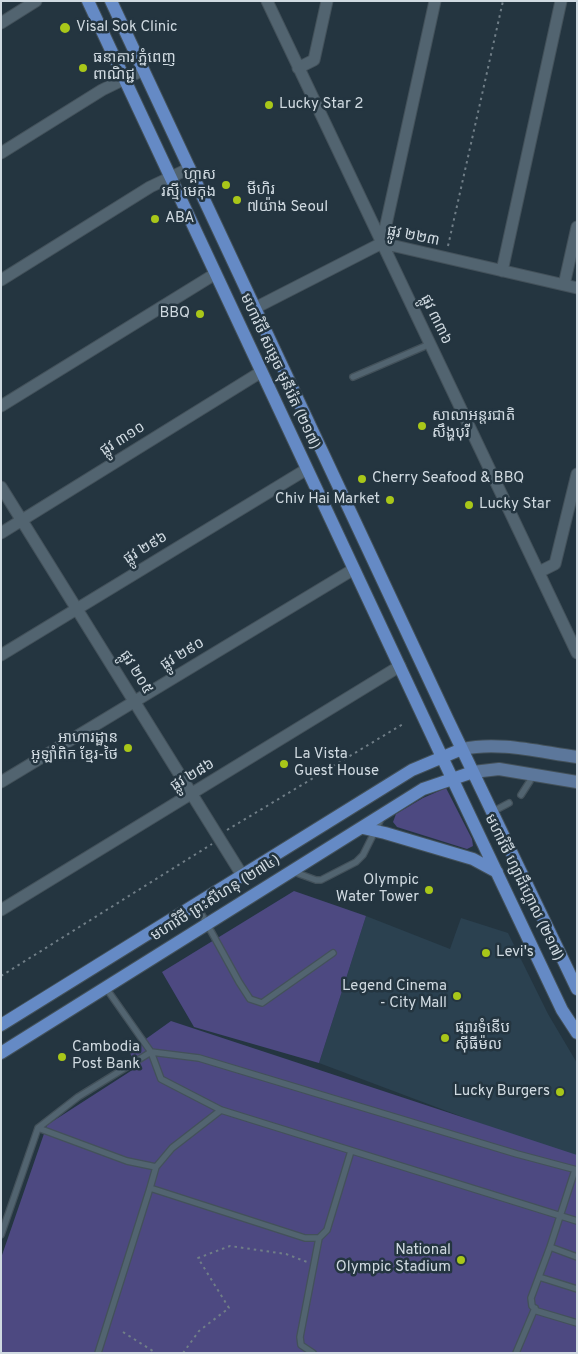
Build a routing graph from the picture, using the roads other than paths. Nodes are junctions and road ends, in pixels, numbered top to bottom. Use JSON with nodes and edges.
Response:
{"nodes":[{"id":1,"x":36,"y":1,"type":"edge"},
{"id":2,"x":88,"y":1,"type":"edge"},
{"id":3,"x":112,"y":1,"type":"edge"},
{"id":4,"x":267,"y":1,"type":"edge"},
{"id":5,"x":327,"y":1,"type":"edge"},
{"id":6,"x":435,"y":1,"type":"edge"},
{"id":7,"x":561,"y":1,"type":"edge"},
{"id":8,"x":1,"y":23,"type":"edge"},
{"id":9,"x":298,"y":68,"type":"junction"},
{"id":10,"x":144,"y":70,"type":"junction"},
{"id":11,"x":124,"y":79,"type":"junction"},
{"id":12,"x":1,"y":153,"type":"edge"},
{"id":13,"x":190,"y":168,"type":"junction"},
{"id":14,"x":170,"y":178,"type":"junction"},
{"id":15,"x":577,"y":227,"type":"edge"},
{"id":16,"x":382,"y":243,"type":"junction"},
{"id":17,"x":502,"y":271,"type":"junction"},
{"id":18,"x":215,"y":274,"type":"junction"},
{"id":19,"x":1,"y":280,"type":"edge"},
{"id":20,"x":564,"y":285,"type":"junction"},
{"id":21,"x":577,"y":288,"type":"edge"},
{"id":22,"x":255,"y":308,"type":"junction"},
{"id":23,"x":430,"y":344,"type":"junction"},
{"id":24,"x":261,"y":372,"type":"junction"},
{"id":25,"x":353,"y":377,"type":"dead end"},
{"id":26,"x":1,"y":406,"type":"edge"},
{"id":27,"x":307,"y":469,"type":"junction"},
{"id":28,"x":577,"y":474,"type":"edge"},
{"id":29,"x":1,"y":487,"type":"edge"},
{"id":30,"x":22,"y":520,"type":"junction"},
{"id":31,"x":1,"y":533,"type":"edge"},
{"id":32,"x":354,"y":569,"type":"junction"},
{"id":33,"x":539,"y":572,"type":"junction"},
{"id":34,"x":77,"y":609,"type":"junction"},
{"id":35,"x":577,"y":653,"type":"edge"},
{"id":36,"x":1,"y":655,"type":"edge"},
{"id":37,"x":400,"y":666,"type":"junction"},
{"id":38,"x":134,"y":702,"type":"junction"},
{"id":39,"x":462,"y":749,"type":"junction"},
{"id":40,"x":442,"y":757,"type":"junction"},
{"id":41,"x":577,"y":757,"type":"edge"},
{"id":42,"x":473,"y":772,"type":"junction"},
{"id":43,"x":532,"y":775,"type":"junction"},
{"id":44,"x":452,"y":778,"type":"junction"},
{"id":45,"x":1,"y":782,"type":"edge"},
{"id":46,"x":577,"y":782,"type":"edge"},
{"id":47,"x":192,"y":794,"type":"junction"},
{"id":48,"x":521,"y":795,"type":"dead end"},
{"id":49,"x":509,"y":803,"type":"dead end"},
{"id":50,"x":492,"y":812,"type":"junction"},
{"id":51,"x":369,"y":829,"type":"junction"},
{"id":52,"x":292,"y":871,"type":"junction"},
{"id":53,"x":497,"y":872,"type":"junction"},
{"id":54,"x":242,"y":876,"type":"junction"},
{"id":55,"x":196,"y":904,"type":"junction"},
{"id":56,"x":2,"y":909,"type":"edge"},
{"id":57,"x":207,"y":924,"type":"junction"},
{"id":58,"x":333,"y":953,"type":"dead end"},
{"id":59,"x":106,"y":988,"type":"junction"},
{"id":60,"x":577,"y":989,"type":"edge"},
{"id":61,"x":1,"y":1025,"type":"edge"},
{"id":62,"x":577,"y":1033,"type":"edge"},
{"id":63,"x":151,"y":1052,"type":"junction"},
{"id":64,"x":1,"y":1054,"type":"edge"},
{"id":65,"x":221,"y":1110,"type":"junction"},
{"id":66,"x":38,"y":1128,"type":"junction"},
{"id":67,"x":351,"y":1151,"type":"junction"},
{"id":68,"x":156,"y":1167,"type":"junction"},
{"id":69,"x":576,"y":1170,"type":"edge"},
{"id":70,"x":150,"y":1188,"type":"junction"},
{"id":71,"x":561,"y":1215,"type":"junction"},
{"id":72,"x":577,"y":1220,"type":"edge"},
{"id":73,"x":1,"y":1235,"type":"edge"},
{"id":74,"x":319,"y":1238,"type":"junction"},
{"id":75,"x":550,"y":1247,"type":"junction"},
{"id":76,"x":577,"y":1257,"type":"edge"},
{"id":77,"x":539,"y":1277,"type":"junction"},
{"id":78,"x":577,"y":1289,"type":"edge"},
{"id":79,"x":535,"y":1308,"type":"junction"},
{"id":80,"x":577,"y":1323,"type":"edge"},
{"id":81,"x":98,"y":1353,"type":"edge"},
{"id":82,"x":313,"y":1353,"type":"edge"},
{"id":83,"x":516,"y":1353,"type":"edge"}],
"edges":[{"from":1,"to":8,"type":"street"},
{"from":2,"to":11,"type":"main road","name":"មហាវិថី សម្តេច មុនីរ៉េត (២១៧)"},
{"from":3,"to":10,"type":"main road","name":"មហាវិថី សម្តេច មុនីរ៉េត (២១៧)"},
{"from":4,"to":9,"type":"street","name":"ផ្លូវ ៣៣៦"},
{"from":5,"to":9,"type":"street"},
{"from":6,"to":16,"type":"street"},
{"from":7,"to":17,"type":"street"},
{"from":9,"to":16,"type":"street","name":"ផ្លូវ ៣៣៦"},
{"from":10,"to":11,"type":"street"},
{"from":10,"to":13,"type":"main road","name":"មហាវិថី សម្តេច មុនីរ៉េត (២១៧)"},
{"from":11,"to":12,"type":"street"},
{"from":11,"to":14,"type":"main road","name":"មហាវិថី សម្តេច មុនីរ៉េត (២១៧)"},
{"from":13,"to":14,"type":"street"},
{"from":13,"to":22,"type":"main road","name":"មហាវិថី សម្តេច មុនីរ៉េត (២១៧)"},
{"from":14,"to":18,"type":"main road","name":"មហាវិថី សម្តេច មុនីរ៉េត (២១៧)"},
{"from":14,"to":19,"type":"street"},
{"from":15,"to":20,"type":"street"},
{"from":16,"to":17,"type":"street","name":"ផ្លូវ ២២៣"},
{"from":16,"to":22,"type":"street","name":"ផ្លូវ ២២៣"},
{"from":16,"to":23,"type":"street","name":"ផ្លូវ ៣៣៦"},
{"from":17,"to":20,"type":"street","name":"ផ្លូវ ២២៣"},
{"from":18,"to":24,"type":"main road","name":"មហាវិថី សម្តេច មុនីរ៉េត (២១៧)"},
{"from":18,"to":26,"type":"street"},
{"from":20,"to":21,"type":"street","name":"ផ្លូវ ២២៣"},
{"from":22,"to":39,"type":"main road","name":"មហាវិថី សម្តេច មុនីរ៉េត (២១៧)"},
{"from":23,"to":25,"type":"lane"},
{"from":23,"to":33,"type":"street","name":"ផ្លូវ ៣៣៦"},
{"from":24,"to":27,"type":"main road","name":"មហាវិថី សម្តេច មុនីរ៉េត (២១៧)"},
{"from":24,"to":30,"type":"street","name":"ផ្លូវ ៣១០"},
{"from":27,"to":32,"type":"main road","name":"មហាវិថី សម្តេច មុនីរ៉េត (២១៧)"},
{"from":27,"to":34,"type":"street","name":"ផ្លូវ ២៩៦"},
{"from":28,"to":33,"type":"street"},
{"from":29,"to":30,"type":"street","name":"ផ្លូវ ២០៥"},
{"from":30,"to":31,"type":"street","name":"ផ្លូវ ៣១០"},
{"from":30,"to":34,"type":"street","name":"ផ្លូវ ២០៥"},
{"from":32,"to":37,"type":"main road","name":"មហាវិថី សម្តេច មុនីរ៉េត (២១៧)"},
{"from":32,"to":38,"type":"street","name":"ផ្លូវ ២៩០"},
{"from":33,"to":35,"type":"street","name":"ផ្លូវ ៣៣៦"},
{"from":34,"to":36,"type":"street","name":"ផ្លូវ ២៩៦"},
{"from":34,"to":38,"type":"street","name":"ផ្លូវ ២០៥"},
{"from":37,"to":40,"type":"main road","name":"មហាវិថី សម្តេច មុនីរ៉េត (២១៧)"},
{"from":37,"to":47,"type":"street","name":"ផ្លូវ ២៨៦"},
{"from":38,"to":45,"type":"street","name":"ផ្លូវ ២៩០"},
{"from":38,"to":47,"type":"street","name":"ផ្លូវ ២០៥"},
{"from":39,"to":40,"type":"main road","name":"មហាវិថី ព្រះសីហនុ (២៧៤)"},
{"from":39,"to":41,"type":"main road"},
{"from":39,"to":42,"type":"main road","name":"មហាវិថី ហ្សាដឹហ្គោល (២១៧)"},
{"from":40,"to":44,"type":"main road","name":"មហាវិថី ហ្សាដឹហ្គោល (២១៧)"},
{"from":40,"to":54,"type":"main road","name":"មហាវិថី ព្រះសីហនុ (២៧៤)"},
{"from":42,"to":43,"type":"main road"},
{"from":42,"to":44,"type":"main road","name":"មហាវិថី ព្រះសីហនុ (២៧៤)"},
{"from":42,"to":50,"type":"main road","name":"មហាវិថី ហ្សាដឹហ្គោល (២១៧)"},
{"from":43,"to":46,"type":"main road"},
{"from":43,"to":48,"type":"lane"},
{"from":44,"to":51,"type":"main road","name":"មហាវិថី ព្រះសីហនុ (២៧៤)"},
{"from":44,"to":53,"type":"main road","name":"មហាវិថី ហ្សាដឹហ្គោល (២១៧)"},
{"from":47,"to":54,"type":"street","name":"ផ្លូវ ២០៥"},
{"from":47,"to":56,"type":"street","name":"ផ្លូវ ២៨៦"},
{"from":49,"to":50,"type":"lane"},
{"from":50,"to":60,"type":"main road","name":"មហាវិថី ហ្សាដឹហ្គោល (២១៧)"},
{"from":51,"to":52,"type":"main road","name":"មហាវិថី ព្រះសីហនុ (២៧៤)"},
{"from":51,"to":52,"type":"lane"},
{"from":51,"to":53,"type":"main road"},
{"from":52,"to":57,"type":"main road","name":"មហាវិថី ព្រះសីហនុ (២៧៤)"},
{"from":53,"to":62,"type":"main road","name":"មហាវិថី ហ្សាដឹហ្គោល (២១៧)"},
{"from":54,"to":55,"type":"main road","name":"មហាវិថី ព្រះសីហនុ (២៧៤)"},
{"from":55,"to":57,"type":"lane"},
{"from":55,"to":61,"type":"main road","name":"មហាវិថី ព្រះសីហនុ (២៧៤)"},
{"from":57,"to":58,"type":"lane"},
{"from":57,"to":59,"type":"main road","name":"មហាវិថី ព្រះសីហនុ (២៧៤)"},
{"from":59,"to":63,"type":"lane"},
{"from":59,"to":64,"type":"main road","name":"មហាវិថី ព្រះសីហនុ (២៧៤)"},
{"from":63,"to":65,"type":"lane"},
{"from":63,"to":66,"type":"lane"},
{"from":63,"to":69,"type":"lane"},
{"from":65,"to":67,"type":"lane"},
{"from":65,"to":68,"type":"lane"},
{"from":66,"to":68,"type":"lane"},
{"from":66,"to":73,"type":"lane"},
{"from":67,"to":71,"type":"lane"},
{"from":67,"to":74,"type":"lane"},
{"from":68,"to":70,"type":"lane"},
{"from":69,"to":71,"type":"lane"},
{"from":70,"to":74,"type":"lane"},
{"from":70,"to":81,"type":"lane"},
{"from":71,"to":72,"type":"lane"},
{"from":71,"to":75,"type":"lane"},
{"from":74,"to":82,"type":"lane"},
{"from":75,"to":76,"type":"lane"},
{"from":75,"to":77,"type":"lane"},
{"from":77,"to":78,"type":"lane"},
{"from":77,"to":79,"type":"lane"},
{"from":79,"to":80,"type":"lane"},
{"from":79,"to":83,"type":"lane"}]}
